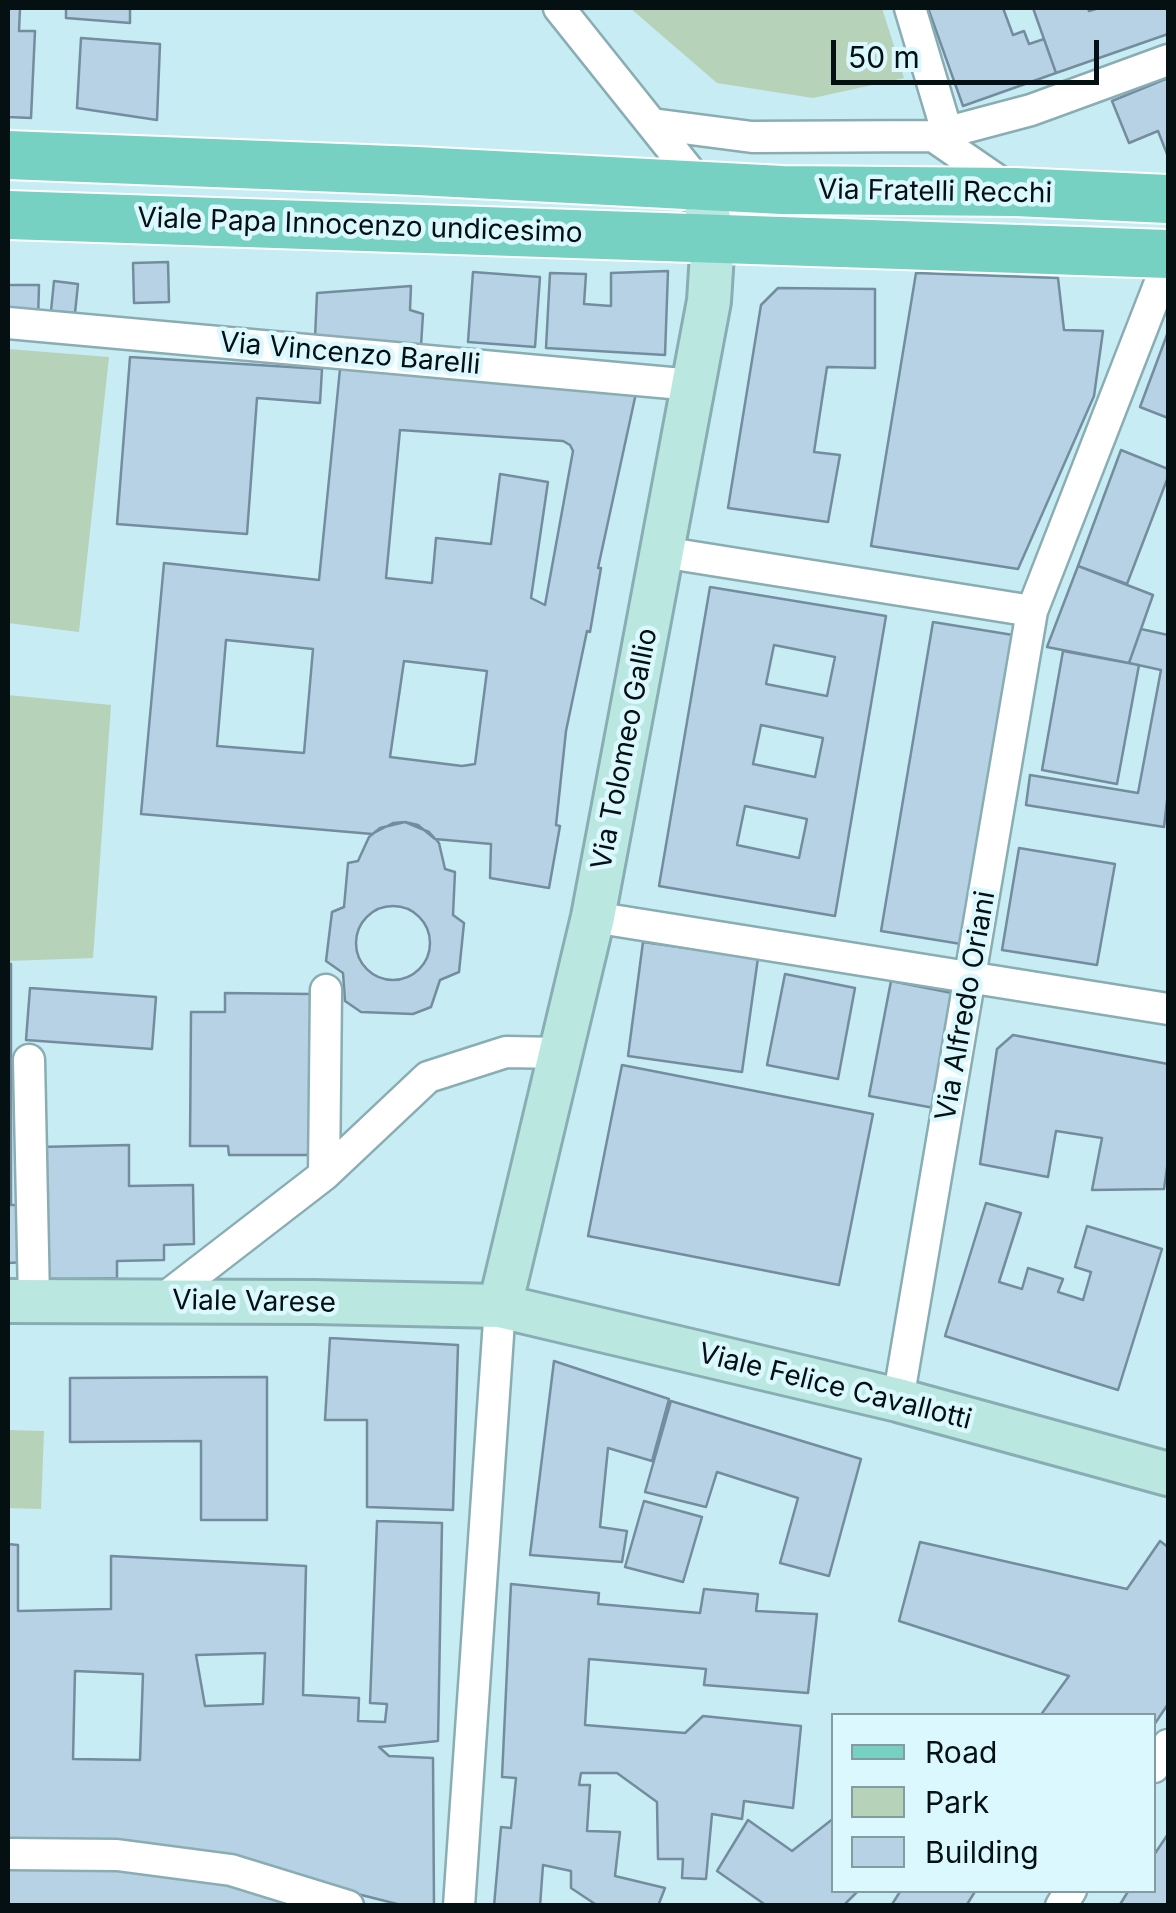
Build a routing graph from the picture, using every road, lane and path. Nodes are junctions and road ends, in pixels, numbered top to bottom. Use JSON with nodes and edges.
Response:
{"nodes":[{"id":1,"x":560,"y":8,"type":"edge"},
{"id":2,"x":910,"y":8,"type":"edge"},
{"id":3,"x":1168,"y":60,"type":"edge"},
{"id":4,"x":652,"y":124,"type":"junction"},
{"id":5,"x":940,"y":134,"type":"junction"},
{"id":6,"x":8,"y":154,"type":"edge"},
{"id":7,"x":702,"y":187,"type":"junction"},
{"id":8,"x":1015,"y":192,"type":"junction"},
{"id":9,"x":1168,"y":199,"type":"edge"},
{"id":10,"x":8,"y":215,"type":"edge"},
{"id":11,"x":713,"y":238,"type":"junction"},
{"id":12,"x":1168,"y":254,"type":"edge"},
{"id":13,"x":1168,"y":262,"type":"edge"},
{"id":14,"x":8,"y":323,"type":"edge"},
{"id":15,"x":693,"y":385,"type":"junction"},
{"id":16,"x":662,"y":552,"type":"junction"},
{"id":17,"x":1032,"y":611,"type":"junction"},
{"id":18,"x":593,"y":917,"type":"junction"},
{"id":19,"x":971,"y":977,"type":"junction"},
{"id":20,"x":326,"y":990,"type":"dead end"},
{"id":21,"x":1168,"y":1009,"type":"edge"},
{"id":22,"x":562,"y":1054,"type":"junction"},
{"id":23,"x":29,"y":1060,"type":"dead end"},
{"id":24,"x":324,"y":1175,"type":"junction"},
{"id":25,"x":21,"y":1300,"type":"edge"},
{"id":26,"x":162,"y":1300,"type":"junction"},
{"id":27,"x":500,"y":1306,"type":"junction"},
{"id":28,"x":898,"y":1400,"type":"junction"},
{"id":29,"x":1168,"y":1474,"type":"edge"},
{"id":30,"x":8,"y":1854,"type":"edge"},
{"id":31,"x":348,"y":1906,"type":"edge"},
{"id":32,"x":458,"y":1906,"type":"edge"}],
"edges":[{"from":1,"to":4,"type":"street"},
{"from":2,"to":5,"type":"street"},
{"from":3,"to":5,"type":"street"},
{"from":4,"to":5,"type":"street"},
{"from":4,"to":7,"type":"street"},
{"from":5,"to":8,"type":"street"},
{"from":6,"to":7,"type":"main road","name":"Viale Papa Innocenzo undicesimo"},
{"from":7,"to":8,"type":"main road","name":"Via Fratelli Recchi"},
{"from":7,"to":11,"type":"street","name":"Via Tolomeo Gallio"},
{"from":8,"to":9,"type":"main road","name":"Via Fratelli Recchi"},
{"from":10,"to":11,"type":"main road","name":"Viale Papa Innocenzo undicesimo"},
{"from":11,"to":12,"type":"main road","name":"Via Fratelli Recchi"},
{"from":11,"to":15,"type":"street","name":"Via Tolomeo Gallio"},
{"from":13,"to":17,"type":"street","name":"Via Alfredo Oriani"},
{"from":14,"to":15,"type":"street","name":"Via Vincenzo Barelli"},
{"from":15,"to":16,"type":"street","name":"Via Tolomeo Gallio"},
{"from":16,"to":17,"type":"street"},
{"from":16,"to":18,"type":"street","name":"Via Tolomeo Gallio"},
{"from":17,"to":19,"type":"street","name":"Via Alfredo Oriani"},
{"from":18,"to":19,"type":"street"},
{"from":18,"to":22,"type":"street","name":"Via Tolomeo Gallio"},
{"from":19,"to":21,"type":"street"},
{"from":19,"to":28,"type":"street","name":"Via Alfredo Oriani"},
{"from":20,"to":24,"type":"street"},
{"from":22,"to":24,"type":"street"},
{"from":22,"to":27,"type":"street","name":"Via Tolomeo Gallio"},
{"from":23,"to":25,"type":"street"},
{"from":24,"to":26,"type":"street"},
{"from":25,"to":26,"type":"street","name":"Viale Varese"},
{"from":26,"to":27,"type":"street","name":"Viale Varese"},
{"from":27,"to":28,"type":"street","name":"Viale Felice Cavallotti"},
{"from":27,"to":32,"type":"street"},
{"from":28,"to":29,"type":"street","name":"Viale Felice Cavallotti"},
{"from":30,"to":31,"type":"street"}]}
